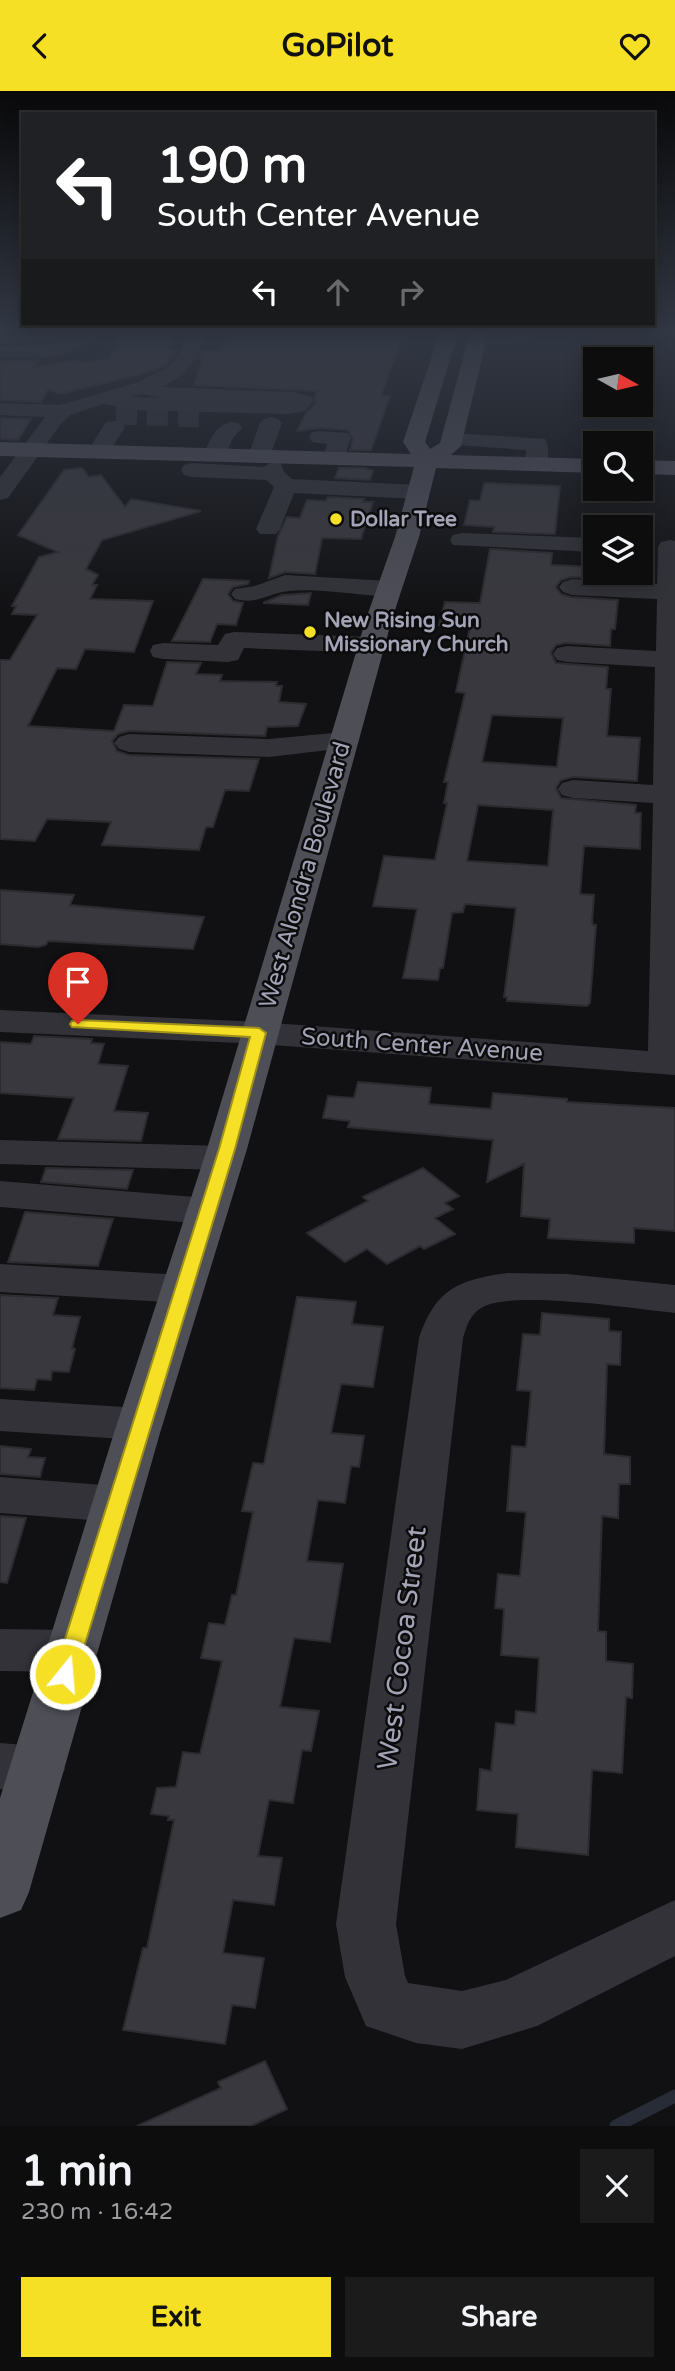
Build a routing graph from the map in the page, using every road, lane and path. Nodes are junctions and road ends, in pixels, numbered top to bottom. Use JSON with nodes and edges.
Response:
{"nodes":[{"id":1,"x":271,"y":423,"type":"dead end"},
{"id":2,"x":53,"y":424,"type":"edge"},
{"id":3,"x":113,"y":424,"type":"edge"},
{"id":4,"x":130,"y":424,"type":"edge"},
{"id":5,"x":203,"y":424,"type":"edge"},
{"id":6,"x":420,"y":424,"type":"edge"},
{"id":7,"x":456,"y":424,"type":"edge"},
{"id":8,"x":141,"y":427,"type":"tunnel mouth"},
{"id":9,"x":320,"y":437,"type":"dead end"},
{"id":10,"x":452,"y":439,"type":"junction"},
{"id":11,"x":215,"y":445,"type":"junction"},
{"id":12,"x":0,"y":449,"type":"edge"},
{"id":13,"x":32,"y":450,"type":"junction"},
{"id":14,"x":98,"y":452,"type":"junction"},
{"id":15,"x":334,"y":458,"type":"junction"},
{"id":16,"x":426,"y":461,"type":"junction"},
{"id":17,"x":536,"y":464,"type":"junction"},
{"id":18,"x":583,"y":466,"type":"edge"},
{"id":19,"x":653,"y":467,"type":"edge"},
{"id":20,"x":273,"y":468,"type":"junction"},
{"id":21,"x":675,"y":468,"type":"edge"},
{"id":22,"x":419,"y":492,"type":"junction"},
{"id":23,"x":0,"y":493,"type":"edge"},
{"id":24,"x":182,"y":493,"type":"dead end"},
{"id":25,"x":268,"y":529,"type":"dead end"},
{"id":26,"x":462,"y":540,"type":"dead end"},
{"id":27,"x":583,"y":545,"type":"edge"},
{"id":28,"x":665,"y":547,"type":"edge"},
{"id":29,"x":572,"y":587,"type":"dead end"},
{"id":30,"x":389,"y":589,"type":"junction"},
{"id":31,"x":671,"y":592,"type":"junction"},
{"id":32,"x":244,"y":594,"type":"dead end"},
{"id":33,"x":369,"y":627,"type":"junction"},
{"id":34,"x":163,"y":651,"type":"dead end"},
{"id":35,"x":567,"y":654,"type":"dead end"},
{"id":36,"x":670,"y":660,"type":"junction"},
{"id":37,"x":344,"y":741,"type":"junction"},
{"id":38,"x":129,"y":743,"type":"dead end"},
{"id":39,"x":573,"y":789,"type":"dead end"},
{"id":40,"x":669,"y":795,"type":"junction"},
{"id":41,"x":0,"y":1021,"type":"edge"},
{"id":42,"x":259,"y":1033,"type":"junction"},
{"id":43,"x":670,"y":1064,"type":"edge"},
{"id":44,"x":0,"y":1152,"type":"edge"},
{"id":45,"x":224,"y":1158,"type":"junction"},
{"id":46,"x":0,"y":1194,"type":"edge"},
{"id":47,"x":207,"y":1211,"type":"junction"},
{"id":48,"x":0,"y":1278,"type":"edge"},
{"id":49,"x":182,"y":1289,"type":"junction"},
{"id":50,"x":675,"y":1299,"type":"edge"},
{"id":51,"x":0,"y":1415,"type":"edge"},
{"id":52,"x":140,"y":1425,"type":"junction"},
{"id":53,"x":0,"y":1495,"type":"edge"},
{"id":54,"x":116,"y":1504,"type":"junction"},
{"id":55,"x":0,"y":1650,"type":"edge"},
{"id":56,"x":72,"y":1651,"type":"junction"},
{"id":57,"x":18,"y":1768,"type":"edge"},
{"id":58,"x":0,"y":1892,"type":"edge"},
{"id":59,"x":675,"y":1927,"type":"edge"}],
"edges":[{"from":1,"to":20,"type":"street"},
{"from":2,"to":13,"type":"street"},
{"from":3,"to":14,"type":"street"},
{"from":4,"to":8,"type":"street"},
{"from":5,"to":11,"type":"street"},
{"from":6,"to":16,"type":"main road","name":"West Alondra Boulevard"},
{"from":7,"to":10,"type":"main road"},
{"from":9,"to":15,"type":"street"},
{"from":10,"to":16,"type":"main road"},
{"from":10,"to":17,"type":"street"},
{"from":11,"to":14,"type":"main road"},
{"from":11,"to":20,"type":"street"},
{"from":11,"to":24,"type":"street"},
{"from":12,"to":13,"type":"main road"},
{"from":13,"to":14,"type":"main road"},
{"from":13,"to":23,"type":"street"},
{"from":15,"to":16,"type":"main road"},
{"from":15,"to":20,"type":"main road"},
{"from":16,"to":17,"type":"main road"},
{"from":16,"to":22,"type":"main road","name":"West Alondra Boulevard"},
{"from":17,"to":18,"type":"main road"},
{"from":19,"to":21,"type":"main road"},
{"from":20,"to":22,"type":"street"},
{"from":20,"to":25,"type":"street"},
{"from":22,"to":30,"type":"main road","name":"West Alondra Boulevard"},
{"from":26,"to":27,"type":"street"},
{"from":28,"to":31,"type":"street"},
{"from":29,"to":31,"type":"street"},
{"from":30,"to":32,"type":"street"},
{"from":30,"to":33,"type":"main road","name":"West Alondra Boulevard"},
{"from":31,"to":36,"type":"street"},
{"from":33,"to":34,"type":"street"},
{"from":33,"to":37,"type":"main road","name":"West Alondra Boulevard"},
{"from":35,"to":36,"type":"street"},
{"from":36,"to":40,"type":"street"},
{"from":37,"to":38,"type":"street"},
{"from":37,"to":42,"type":"main road","name":"West Alondra Boulevard"},
{"from":39,"to":40,"type":"street"},
{"from":40,"to":43,"type":"street"},
{"from":41,"to":42,"type":"street","name":"South Center Avenue"},
{"from":42,"to":43,"type":"street","name":"South Center Avenue"},
{"from":42,"to":45,"type":"main road","name":"West Alondra Boulevard"},
{"from":44,"to":45,"type":"street"},
{"from":45,"to":47,"type":"main road","name":"West Alondra Boulevard"},
{"from":46,"to":47,"type":"street"},
{"from":47,"to":49,"type":"main road","name":"West Alondra Boulevard"},
{"from":48,"to":49,"type":"street"},
{"from":49,"to":52,"type":"main road","name":"West Alondra Boulevard"},
{"from":50,"to":59,"type":"street","name":"West Cocoa Street"},
{"from":51,"to":52,"type":"street"},
{"from":52,"to":54,"type":"main road","name":"West Alondra Boulevard"},
{"from":53,"to":54,"type":"street"},
{"from":54,"to":56,"type":"main road","name":"West Alondra Boulevard"},
{"from":55,"to":56,"type":"street"},
{"from":56,"to":57,"type":"main road","name":"West Alondra Boulevard"},
{"from":57,"to":58,"type":"main road","name":"West Alondra Boulevard"}]}
